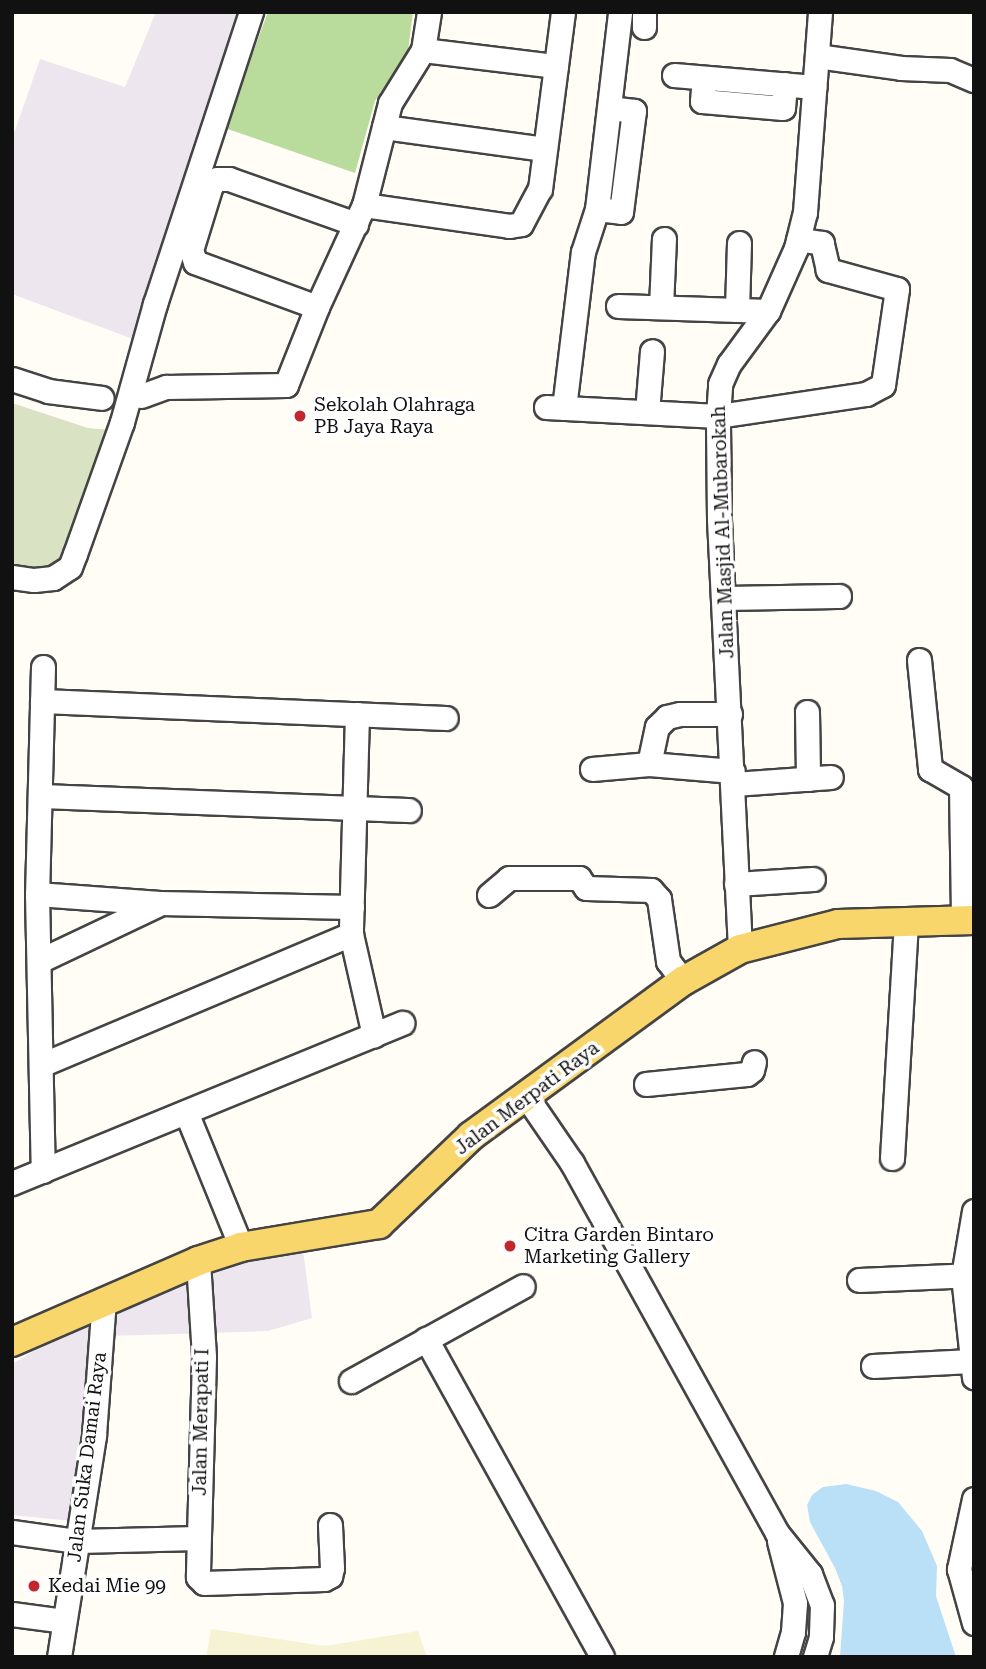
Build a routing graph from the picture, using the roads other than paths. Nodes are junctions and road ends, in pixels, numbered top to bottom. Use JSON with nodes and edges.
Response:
{"nodes":[{"id":1,"x":251,"y":12,"type":"edge"},
{"id":2,"x":429,"y":12,"type":"edge"},
{"id":3,"x":563,"y":12,"type":"edge"},
{"id":4,"x":620,"y":12,"type":"edge"},
{"id":5,"x":820,"y":12,"type":"edge"},
{"id":6,"x":423,"y":50,"type":"junction"},
{"id":7,"x":817,"y":56,"type":"junction"},
{"id":8,"x":556,"y":66,"type":"junction"},
{"id":9,"x":674,"y":75,"type":"dead end"},
{"id":10,"x":974,"y":80,"type":"edge"},
{"id":11,"x":814,"y":87,"type":"junction"},
{"id":12,"x":384,"y":127,"type":"junction"},
{"id":13,"x":545,"y":149,"type":"junction"},
{"id":14,"x":360,"y":215,"type":"junction"},
{"id":15,"x":664,"y":239,"type":"dead end"},
{"id":16,"x":798,"y":239,"type":"junction"},
{"id":17,"x":739,"y":243,"type":"dead end"},
{"id":18,"x":618,"y":306,"type":"dead end"},
{"id":19,"x":317,"y":307,"type":"junction"},
{"id":20,"x":661,"y":307,"type":"junction"},
{"id":21,"x":737,"y":310,"type":"junction"},
{"id":22,"x":768,"y":311,"type":"junction"},
{"id":23,"x":652,"y":351,"type":"dead end"},
{"id":24,"x":12,"y":379,"type":"edge"},
{"id":25,"x":141,"y":396,"type":"dead end"},
{"id":26,"x":102,"y":398,"type":"dead end"},
{"id":27,"x":647,"y":412,"type":"junction"},
{"id":28,"x":718,"y":416,"type":"junction"},
{"id":29,"x":12,"y":577,"type":"edge"},
{"id":30,"x":839,"y":596,"type":"dead end"},
{"id":31,"x":723,"y":598,"type":"junction"},
{"id":32,"x":919,"y":660,"type":"dead end"},
{"id":33,"x":43,"y":667,"type":"dead end"},
{"id":34,"x":42,"y":701,"type":"junction"},
{"id":35,"x":807,"y":712,"type":"dead end"},
{"id":36,"x":357,"y":714,"type":"junction"},
{"id":37,"x":730,"y":714,"type":"junction"},
{"id":38,"x":446,"y":718,"type":"dead end"},
{"id":39,"x":649,"y":764,"type":"junction"},
{"id":40,"x":592,"y":769,"type":"dead end"},
{"id":41,"x":734,"y":778,"type":"junction"},
{"id":42,"x":40,"y":796,"type":"junction"},
{"id":43,"x":355,"y":808,"type":"junction"},
{"id":44,"x":409,"y":810,"type":"dead end"},
{"id":45,"x":813,"y":879,"type":"dead end"},
{"id":46,"x":736,"y":884,"type":"junction"},
{"id":47,"x":37,"y":894,"type":"junction"},
{"id":48,"x":489,"y":895,"type":"dead end"},
{"id":49,"x":160,"y":904,"type":"junction"},
{"id":50,"x":352,"y":907,"type":"junction"},
{"id":51,"x":906,"y":920,"type":"junction"},
{"id":52,"x":968,"y":920,"type":"edge"},
{"id":53,"x":351,"y":934,"type":"junction"},
{"id":54,"x":740,"y":949,"type":"junction"},
{"id":55,"x":39,"y":961,"type":"junction"},
{"id":56,"x":683,"y":981,"type":"junction"},
{"id":57,"x":403,"y":1023,"type":"dead end"},
{"id":58,"x":374,"y":1035,"type":"junction"},
{"id":59,"x":754,"y":1062,"type":"dead end"},
{"id":60,"x":41,"y":1065,"type":"junction"},
{"id":61,"x":646,"y":1084,"type":"dead end"},
{"id":62,"x":526,"y":1096,"type":"junction"},
{"id":63,"x":186,"y":1112,"type":"junction"},
{"id":64,"x":892,"y":1158,"type":"dead end"},
{"id":65,"x":43,"y":1171,"type":"junction"},
{"id":66,"x":12,"y":1183,"type":"edge"},
{"id":67,"x":974,"y":1211,"type":"edge"},
{"id":68,"x":241,"y":1247,"type":"junction"},
{"id":69,"x":198,"y":1261,"type":"junction"},
{"id":70,"x":968,"y":1275,"type":"edge"},
{"id":71,"x":859,"y":1280,"type":"dead end"},
{"id":72,"x":523,"y":1286,"type":"dead end"},
{"id":73,"x":104,"y":1299,"type":"junction"},
{"id":74,"x":426,"y":1339,"type":"junction"},
{"id":75,"x":12,"y":1342,"type":"edge"},
{"id":76,"x":873,"y":1366,"type":"dead end"},
{"id":77,"x":972,"y":1369,"type":"edge"},
{"id":78,"x":351,"y":1381,"type":"dead end"},
{"id":79,"x":974,"y":1499,"type":"edge"},
{"id":80,"x":330,"y":1525,"type":"dead end"},
{"id":81,"x":12,"y":1532,"type":"edge"},
{"id":82,"x":776,"y":1533,"type":"junction"},
{"id":83,"x":198,"y":1538,"type":"junction"},
{"id":84,"x":77,"y":1541,"type":"junction"},
{"id":85,"x":12,"y":1614,"type":"edge"},
{"id":86,"x":64,"y":1621,"type":"junction"},
{"id":87,"x":974,"y":1623,"type":"edge"},
{"id":88,"x":793,"y":1632,"type":"junction"},
{"id":89,"x":818,"y":1647,"type":"edge"},
{"id":90,"x":59,"y":1657,"type":"edge"},
{"id":91,"x":601,"y":1657,"type":"edge"},
{"id":92,"x":786,"y":1657,"type":"edge"}],
"edges":[{"from":1,"to":29,"type":"street"},
{"from":2,"to":6,"type":"street"},
{"from":3,"to":8,"type":"street"},
{"from":4,"to":27,"type":"street"},
{"from":5,"to":7,"type":"street","name":"Jalan Masjid Al-Mubarokah"},
{"from":6,"to":8,"type":"street"},
{"from":6,"to":12,"type":"street"},
{"from":7,"to":10,"type":"street"},
{"from":7,"to":11,"type":"street","name":"Jalan Masjid Al-Mubarokah"},
{"from":8,"to":13,"type":"street"},
{"from":9,"to":11,"type":"street"},
{"from":11,"to":16,"type":"street","name":"Jalan Masjid Al-Mubarokah"},
{"from":12,"to":13,"type":"street"},
{"from":12,"to":14,"type":"street"},
{"from":13,"to":14,"type":"street"},
{"from":14,"to":19,"type":"street"},
{"from":14,"to":19,"type":"street"},
{"from":15,"to":20,"type":"street"},
{"from":16,"to":22,"type":"street","name":"Jalan Masjid Al-Mubarokah"},
{"from":16,"to":28,"type":"street"},
{"from":17,"to":21,"type":"street"},
{"from":18,"to":20,"type":"street"},
{"from":19,"to":25,"type":"street"},
{"from":20,"to":21,"type":"street"},
{"from":21,"to":22,"type":"street"},
{"from":22,"to":28,"type":"street","name":"Jalan Masjid Al-Mubarokah"},
{"from":23,"to":27,"type":"street"},
{"from":24,"to":26,"type":"street"},
{"from":27,"to":28,"type":"street"},
{"from":28,"to":31,"type":"street","name":"Jalan Masjid Al-Mubarokah"},
{"from":30,"to":31,"type":"street"},
{"from":31,"to":37,"type":"street","name":"Jalan Masjid Al-Mubarokah"},
{"from":32,"to":52,"type":"street"},
{"from":33,"to":34,"type":"street"},
{"from":34,"to":36,"type":"street"},
{"from":34,"to":42,"type":"street"},
{"from":35,"to":41,"type":"street"},
{"from":36,"to":38,"type":"street"},
{"from":36,"to":43,"type":"street"},
{"from":37,"to":39,"type":"street"},
{"from":37,"to":41,"type":"street","name":"Jalan Masjid Al-Mubarokah"},
{"from":39,"to":40,"type":"street"},
{"from":39,"to":41,"type":"street"},
{"from":41,"to":46,"type":"street","name":"Jalan Masjid Al-Mubarokah"},
{"from":42,"to":43,"type":"street"},
{"from":42,"to":47,"type":"street"},
{"from":43,"to":44,"type":"street"},
{"from":43,"to":50,"type":"street"},
{"from":45,"to":46,"type":"street"},
{"from":46,"to":54,"type":"street","name":"Jalan Masjid Al-Mubarokah"},
{"from":47,"to":49,"type":"street"},
{"from":47,"to":55,"type":"street"},
{"from":48,"to":56,"type":"street"},
{"from":49,"to":50,"type":"street"},
{"from":49,"to":55,"type":"street"},
{"from":50,"to":53,"type":"street"},
{"from":51,"to":52,"type":"main road","name":"Jalan Merpati Raya"},
{"from":51,"to":54,"type":"main road","name":"Jalan Merpati Raya"},
{"from":51,"to":64,"type":"street"},
{"from":53,"to":58,"type":"street"},
{"from":53,"to":60,"type":"street"},
{"from":54,"to":56,"type":"main road","name":"Jalan Merpati Raya"},
{"from":55,"to":60,"type":"street"},
{"from":56,"to":62,"type":"main road","name":"Jalan Merpati Raya"},
{"from":57,"to":58,"type":"street"},
{"from":58,"to":63,"type":"street"},
{"from":59,"to":61,"type":"street"},
{"from":60,"to":65,"type":"street"},
{"from":62,"to":68,"type":"main road","name":"Jalan Merpati Raya"},
{"from":62,"to":82,"type":"street"},
{"from":63,"to":65,"type":"street"},
{"from":63,"to":68,"type":"street"},
{"from":65,"to":66,"type":"street"},
{"from":67,"to":70,"type":"street"},
{"from":68,"to":69,"type":"main road","name":"Jalan Merpati Raya"},
{"from":69,"to":73,"type":"main road","name":"Jalan Merpati Raya"},
{"from":69,"to":83,"type":"street","name":"Jalan Merapati I"},
{"from":70,"to":71,"type":"street"},
{"from":70,"to":77,"type":"street"},
{"from":72,"to":74,"type":"street"},
{"from":73,"to":75,"type":"main road","name":"Jalan Merpati Raya"},
{"from":73,"to":84,"type":"street","name":"Jalan Suka Damai Raya"},
{"from":74,"to":78,"type":"street"},
{"from":74,"to":91,"type":"street"},
{"from":76,"to":77,"type":"street"},
{"from":79,"to":87,"type":"street"},
{"from":80,"to":83,"type":"street","name":"Jalan Merapati I"},
{"from":81,"to":84,"type":"street"},
{"from":82,"to":88,"type":"street"},
{"from":82,"to":89,"type":"street"},
{"from":83,"to":84,"type":"street"},
{"from":84,"to":86,"type":"street","name":"Jalan Suka Damai Raya"},
{"from":85,"to":86,"type":"street"},
{"from":86,"to":90,"type":"street","name":"Jalan Suka Damai Raya"},
{"from":88,"to":89,"type":"street"},
{"from":88,"to":92,"type":"street"}]}
